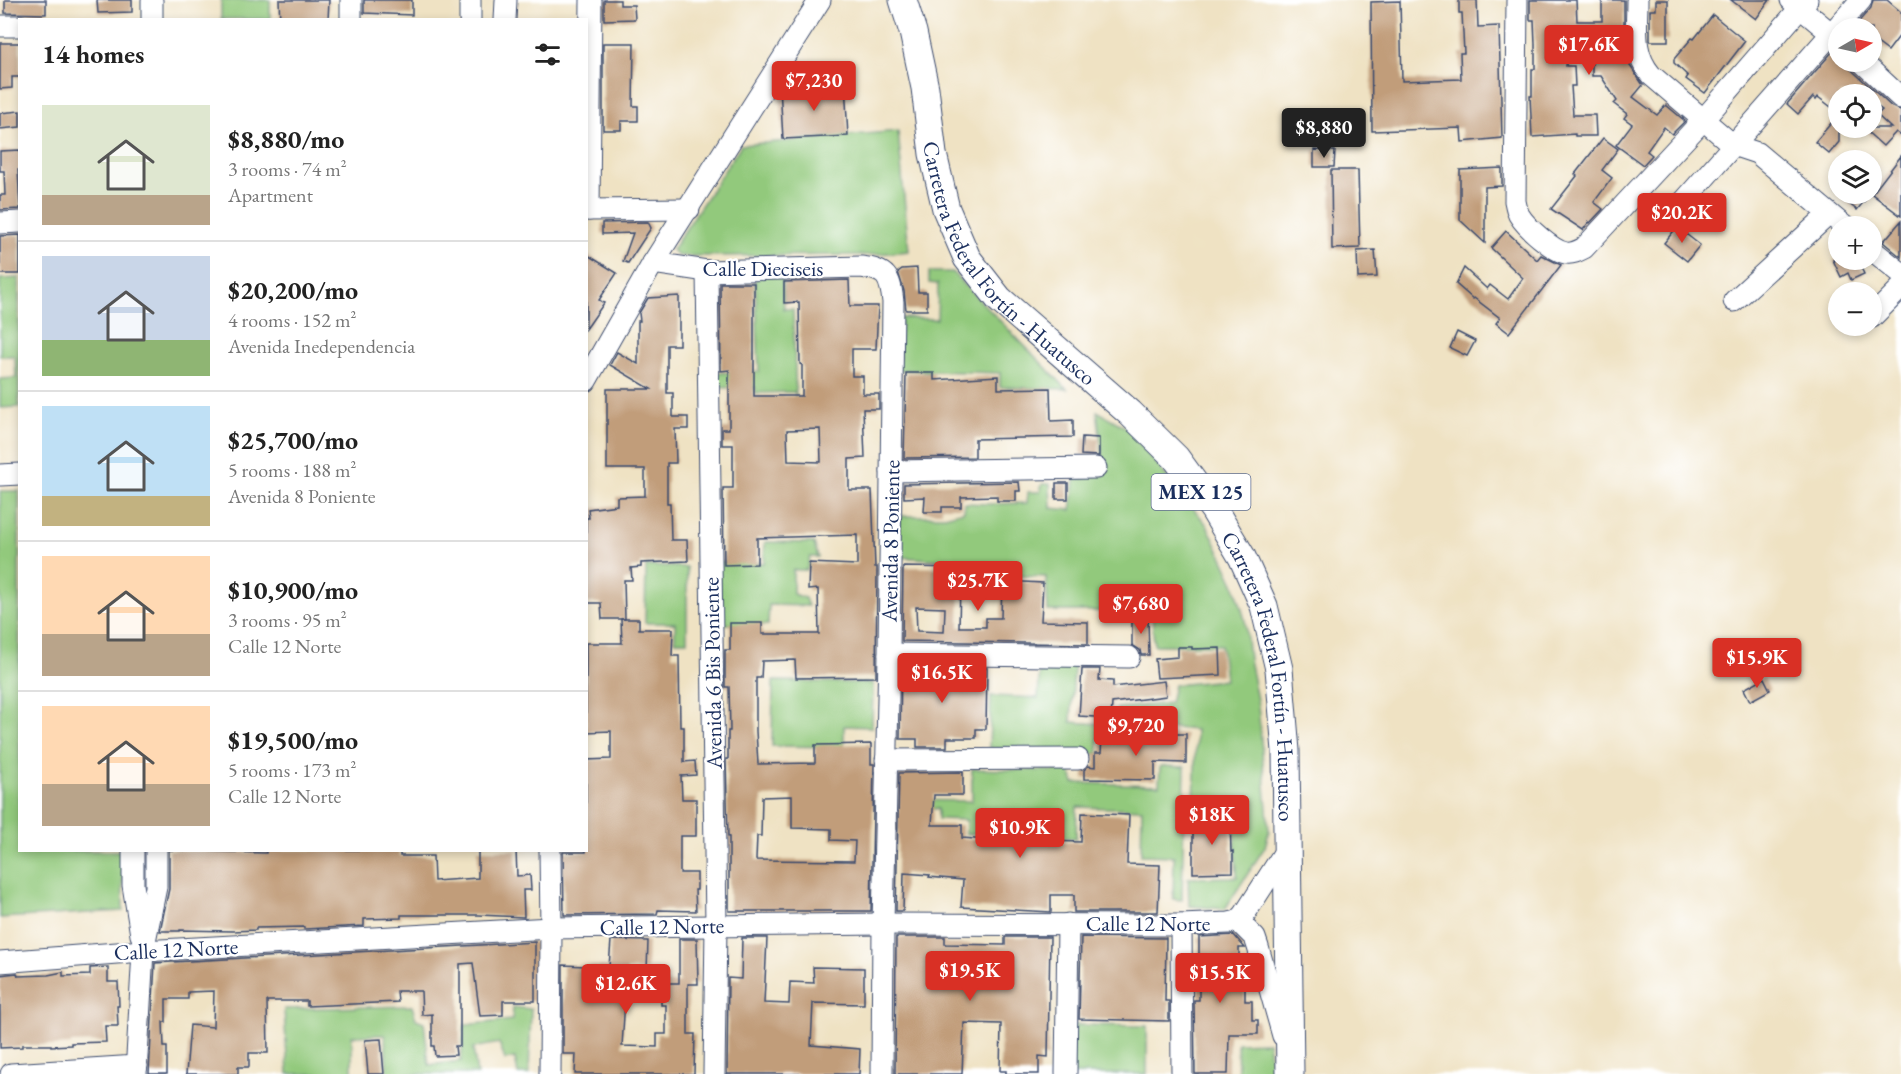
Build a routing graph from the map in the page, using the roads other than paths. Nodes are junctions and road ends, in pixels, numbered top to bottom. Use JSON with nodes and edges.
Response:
{"nodes":[{"id":1,"x":152,"y":0,"type":"edge"},
{"id":2,"x":351,"y":0,"type":"edge"},
{"id":3,"x":470,"y":0,"type":"edge"},
{"id":4,"x":506,"y":0,"type":"edge"},
{"id":5,"x":820,"y":0,"type":"edge"},
{"id":6,"x":903,"y":0,"type":"edge"},
{"id":7,"x":1517,"y":0,"type":"edge"},
{"id":8,"x":1637,"y":0,"type":"edge"},
{"id":9,"x":1861,"y":0,"type":"edge"},
{"id":10,"x":1800,"y":2,"type":"edge"},
{"id":11,"x":589,"y":14,"type":"edge"},
{"id":12,"x":152,"y":18,"type":"edge"},
{"id":13,"x":351,"y":18,"type":"edge"},
{"id":14,"x":470,"y":18,"type":"edge"},
{"id":15,"x":505,"y":18,"type":"edge"},
{"id":16,"x":1849,"y":18,"type":"edge"},
{"id":17,"x":0,"y":26,"type":"edge"},
{"id":18,"x":18,"y":26,"type":"edge"},
{"id":19,"x":1828,"y":29,"type":"edge"},
{"id":20,"x":1828,"y":45,"type":"edge"},
{"id":21,"x":1873,"y":72,"type":"edge"},
{"id":22,"x":1901,"y":98,"type":"edge"},
{"id":23,"x":1703,"y":120,"type":"junction"},
{"id":24,"x":1733,"y":145,"type":"junction"},
{"id":25,"x":688,"y":209,"type":"junction"},
{"id":26,"x":588,"y":210,"type":"edge"},
{"id":27,"x":1831,"y":216,"type":"edge"},
{"id":28,"x":1670,"y":217,"type":"dead end"},
{"id":29,"x":18,"y":222,"type":"edge"},
{"id":30,"x":0,"y":223,"type":"edge"},
{"id":31,"x":1828,"y":226,"type":"edge"},
{"id":32,"x":1882,"y":258,"type":"edge"},
{"id":33,"x":653,"y":263,"type":"junction"},
{"id":34,"x":874,"y":269,"type":"joint"},
{"id":35,"x":707,"y":271,"type":"junction"},
{"id":36,"x":1901,"y":273,"type":"edge"},
{"id":37,"x":1901,"y":288,"type":"edge"},
{"id":38,"x":1734,"y":301,"type":"dead end"},
{"id":39,"x":1882,"y":307,"type":"edge"},
{"id":40,"x":588,"y":377,"type":"edge"},
{"id":41,"x":1096,"y":468,"type":"dead end"},
{"id":42,"x":891,"y":471,"type":"junction"},
{"id":43,"x":18,"y":474,"type":"edge"},
{"id":44,"x":0,"y":475,"type":"edge"},
{"id":45,"x":889,"y":654,"type":"junction"},
{"id":46,"x":1129,"y":657,"type":"dead end"},
{"id":47,"x":1078,"y":759,"type":"dead end"},
{"id":48,"x":886,"y":760,"type":"junction"},
{"id":49,"x":1287,"y":850,"type":"junction"},
{"id":50,"x":133,"y":852,"type":"edge"},
{"id":51,"x":156,"y":852,"type":"edge"},
{"id":52,"x":550,"y":852,"type":"edge"},
{"id":53,"x":1238,"y":921,"type":"junction"},
{"id":54,"x":883,"y":924,"type":"junction"},
{"id":55,"x":1068,"y":924,"type":"junction"},
{"id":56,"x":716,"y":925,"type":"junction"},
{"id":57,"x":1181,"y":925,"type":"junction"},
{"id":58,"x":551,"y":928,"type":"junction"},
{"id":59,"x":143,"y":951,"type":"junction"},
{"id":60,"x":0,"y":962,"type":"edge"},
{"id":61,"x":1289,"y":1066,"type":"edge"},
{"id":62,"x":136,"y":1070,"type":"edge"},
{"id":63,"x":12,"y":1074,"type":"edge"},
{"id":64,"x":550,"y":1074,"type":"edge"},
{"id":65,"x":714,"y":1074,"type":"edge"},
{"id":66,"x":882,"y":1074,"type":"edge"},
{"id":67,"x":1066,"y":1074,"type":"edge"},
{"id":68,"x":1182,"y":1074,"type":"edge"}],
"edges":[{"from":1,"to":12,"type":"street"},
{"from":2,"to":13,"type":"street"},
{"from":3,"to":14,"type":"street"},
{"from":4,"to":15,"type":"street"},
{"from":5,"to":25,"type":"street"},
{"from":6,"to":49,"type":"main road","name":"Carretera Federal Fortín - Huatusco","number":"MEX 125"},
{"from":7,"to":23,"type":"street"},
{"from":8,"to":23,"type":"street"},
{"from":9,"to":16,"type":"street"},
{"from":10,"to":19,"type":"street"},
{"from":10,"to":23,"type":"street"},
{"from":11,"to":26,"type":"street"},
{"from":17,"to":18,"type":"street"},
{"from":20,"to":24,"type":"street"},
{"from":21,"to":22,"type":"street"},
{"from":23,"to":24,"type":"street"},
{"from":24,"to":27,"type":"street"},
{"from":24,"to":28,"type":"street"},
{"from":25,"to":26,"type":"street"},
{"from":25,"to":33,"type":"street"},
{"from":29,"to":30,"type":"street"},
{"from":31,"to":38,"type":"street"},
{"from":32,"to":36,"type":"street"},
{"from":33,"to":35,"type":"street","name":"Calle Dieciseis"},
{"from":33,"to":40,"type":"street"},
{"from":34,"to":35,"type":"street","name":"Calle Dieciseis"},
{"from":34,"to":42,"type":"street","name":"Avenida 8 Poniente"},
{"from":35,"to":56,"type":"street","name":"Avenida 6 Bis Poniente"},
{"from":37,"to":39,"type":"street"},
{"from":41,"to":42,"type":"street"},
{"from":42,"to":45,"type":"street","name":"Avenida 8 Poniente"},
{"from":43,"to":44,"type":"street"},
{"from":45,"to":46,"type":"street"},
{"from":45,"to":48,"type":"street","name":"Avenida 8 Poniente"},
{"from":47,"to":48,"type":"street"},
{"from":48,"to":54,"type":"street","name":"Avenida 8 Poniente"},
{"from":49,"to":53,"type":"street","name":"Calle 12 Norte"},
{"from":49,"to":61,"type":"main road","name":"Carretera Federal Fortín - Huatusco","number":"MEX 125"},
{"from":50,"to":59,"type":"street"},
{"from":51,"to":59,"type":"street"},
{"from":52,"to":58,"type":"street"},
{"from":53,"to":57,"type":"street","name":"Calle 12 Norte"},
{"from":53,"to":61,"type":"street"},
{"from":54,"to":55,"type":"street","name":"Calle 12 Norte"},
{"from":54,"to":56,"type":"street","name":"Calle 12 Norte"},
{"from":54,"to":66,"type":"street","name":"Avenida 8 Poniente"},
{"from":55,"to":57,"type":"street","name":"Calle 12 Norte"},
{"from":55,"to":67,"type":"street"},
{"from":56,"to":58,"type":"street","name":"Calle 12 Norte"},
{"from":56,"to":65,"type":"street","name":"Avenida 6 Bis Poniente"},
{"from":57,"to":68,"type":"street"},
{"from":58,"to":59,"type":"street","name":"Calle 12 Norte"},
{"from":58,"to":64,"type":"street"},
{"from":59,"to":60,"type":"street","name":"Calle 12 Norte"},
{"from":59,"to":62,"type":"street"},
{"from":62,"to":63,"type":"street"}]}
